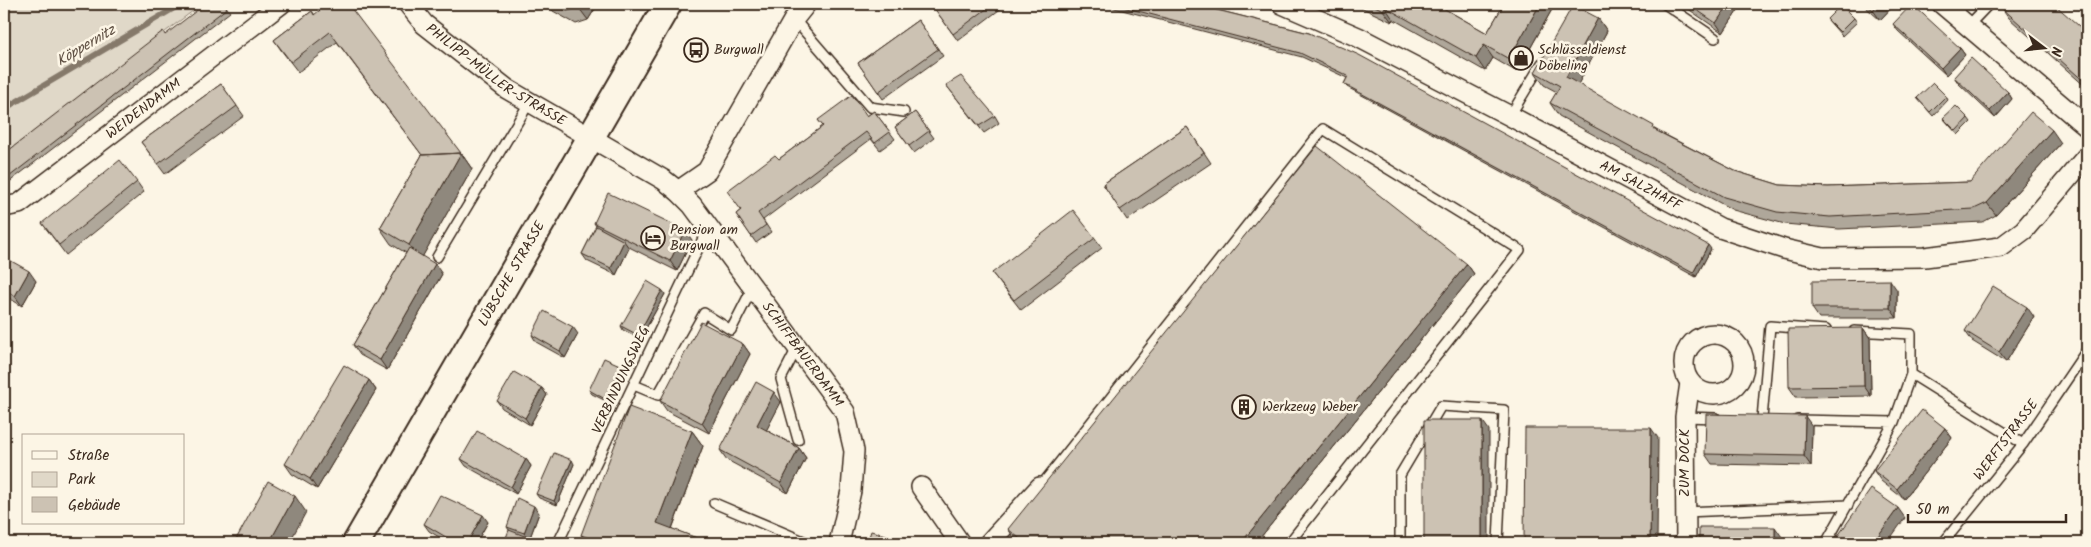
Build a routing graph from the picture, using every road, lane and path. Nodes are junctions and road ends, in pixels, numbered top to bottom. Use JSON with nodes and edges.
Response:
{"nodes":[{"id":1,"x":281,"y":4,"type":"edge"},
{"id":2,"x":408,"y":4,"type":"edge"},
{"id":3,"x":668,"y":4,"type":"edge"},
{"id":4,"x":806,"y":4,"type":"edge"},
{"id":5,"x":1282,"y":4,"type":"edge"},
{"id":6,"x":1665,"y":4,"type":"edge"},
{"id":7,"x":1942,"y":4,"type":"edge"},
{"id":8,"x":1989,"y":4,"type":"edge"},
{"id":9,"x":794,"y":19,"type":"junction"},
{"id":10,"x":1968,"y":26,"type":"junction"},
{"id":11,"x":1715,"y":38,"type":"edge"},
{"id":12,"x":1544,"y":58,"type":"edge"},
{"id":13,"x":528,"y":103,"type":"junction"},
{"id":14,"x":904,"y":112,"type":"dead end"},
{"id":15,"x":1510,"y":116,"type":"junction"},
{"id":16,"x":2087,"y":127,"type":"edge"},
{"id":17,"x":591,"y":137,"type":"junction"},
{"id":18,"x":2087,"y":156,"type":"edge"},
{"id":19,"x":678,"y":191,"type":"junction"},
{"id":20,"x":4,"y":207,"type":"edge"},
{"id":21,"x":708,"y":228,"type":"junction"},
{"id":22,"x":437,"y":258,"type":"dead end"},
{"id":23,"x":754,"y":287,"type":"junction"},
{"id":24,"x":798,"y":348,"type":"junction"},
{"id":25,"x":2087,"y":350,"type":"edge"},
{"id":26,"x":1910,"y":374,"type":"junction"},
{"id":27,"x":1690,"y":383,"type":"dead end"},
{"id":28,"x":634,"y":384,"type":"junction"},
{"id":29,"x":1685,"y":417,"type":"junction"},
{"id":30,"x":1723,"y":418,"type":"edge"},
{"id":31,"x":1752,"y":419,"type":"edge"},
{"id":32,"x":1790,"y":420,"type":"edge"},
{"id":33,"x":1894,"y":422,"type":"junction"},
{"id":34,"x":798,"y":440,"type":"dead end"},
{"id":35,"x":2022,"y":444,"type":"junction"},
{"id":36,"x":921,"y":487,"type":"dead end"},
{"id":37,"x":1040,"y":487,"type":"joint"},
{"id":38,"x":714,"y":503,"type":"dead end"},
{"id":39,"x":1848,"y":505,"type":"junction"},
{"id":40,"x":1685,"y":512,"type":"junction"},
{"id":41,"x":356,"y":543,"type":"edge"},
{"id":42,"x":558,"y":543,"type":"edge"},
{"id":43,"x":808,"y":543,"type":"edge"},
{"id":44,"x":839,"y":543,"type":"edge"},
{"id":45,"x":960,"y":543,"type":"edge"},
{"id":46,"x":989,"y":543,"type":"edge"},
{"id":47,"x":1289,"y":543,"type":"edge"},
{"id":48,"x":1400,"y":543,"type":"edge"},
{"id":49,"x":1498,"y":543,"type":"edge"},
{"id":50,"x":1686,"y":543,"type":"edge"},
{"id":51,"x":1826,"y":543,"type":"edge"},
{"id":52,"x":1943,"y":543,"type":"edge"}],
"edges":[{"from":1,"to":20,"type":"street","name":"WEIDENDAMM"},
{"from":2,"to":13,"type":"street","name":"PHILIPP-MÜLLER-STRASSE"},
{"from":3,"to":17,"type":"street","name":"LÜBSCHE STRASSE"},
{"from":4,"to":9,"type":"street"},
{"from":5,"to":15,"type":"street","name":"AM SALZHAFF"},
{"from":6,"to":11,"type":"lane"},
{"from":7,"to":10,"type":"street"},
{"from":8,"to":10,"type":"lane"},
{"from":9,"to":14,"type":"lane"},
{"from":9,"to":19,"type":"street"},
{"from":10,"to":16,"type":"street"},
{"from":12,"to":15,"type":"lane"},
{"from":13,"to":17,"type":"street","name":"PHILIPP-MÜLLER-STRASSE"},
{"from":13,"to":22,"type":"lane"},
{"from":15,"to":18,"type":"street","name":"AM SALZHAFF"},
{"from":17,"to":19,"type":"street"},
{"from":17,"to":41,"type":"street","name":"LÜBSCHE STRASSE"},
{"from":19,"to":21,"type":"street","name":"SCHIFFBAUERDAMM"},
{"from":21,"to":23,"type":"street","name":"SCHIFFBAUERDAMM"},
{"from":21,"to":28,"type":"lane","name":"VERBINDUNGSWEG"},
{"from":23,"to":24,"type":"street","name":"SCHIFFBAUERDAMM"},
{"from":23,"to":28,"type":"lane"},
{"from":24,"to":34,"type":"lane"},
{"from":24,"to":44,"type":"street","name":"SCHIFFBAUERDAMM"},
{"from":25,"to":35,"type":"lane","name":"WERFTSTRASSE"},
{"from":26,"to":31,"type":"lane"},
{"from":26,"to":33,"type":"lane"},
{"from":26,"to":35,"type":"lane"},
{"from":27,"to":29,"type":"street","name":"ZUM DOCK"},
{"from":28,"to":42,"type":"lane","name":"VERBINDUNGSWEG"},
{"from":29,"to":30,"type":"lane"},
{"from":29,"to":40,"type":"street","name":"ZUM DOCK"},
{"from":32,"to":33,"type":"lane"},
{"from":33,"to":39,"type":"lane"},
{"from":35,"to":52,"type":"lane","name":"WERFTSTRASSE"},
{"from":36,"to":45,"type":"street"},
{"from":37,"to":46,"type":"street"},
{"from":37,"to":47,"type":"lane"},
{"from":38,"to":43,"type":"lane"},
{"from":39,"to":40,"type":"lane"},
{"from":39,"to":51,"type":"lane"},
{"from":40,"to":50,"type":"street","name":"ZUM DOCK"},
{"from":48,"to":49,"type":"lane"}]}
